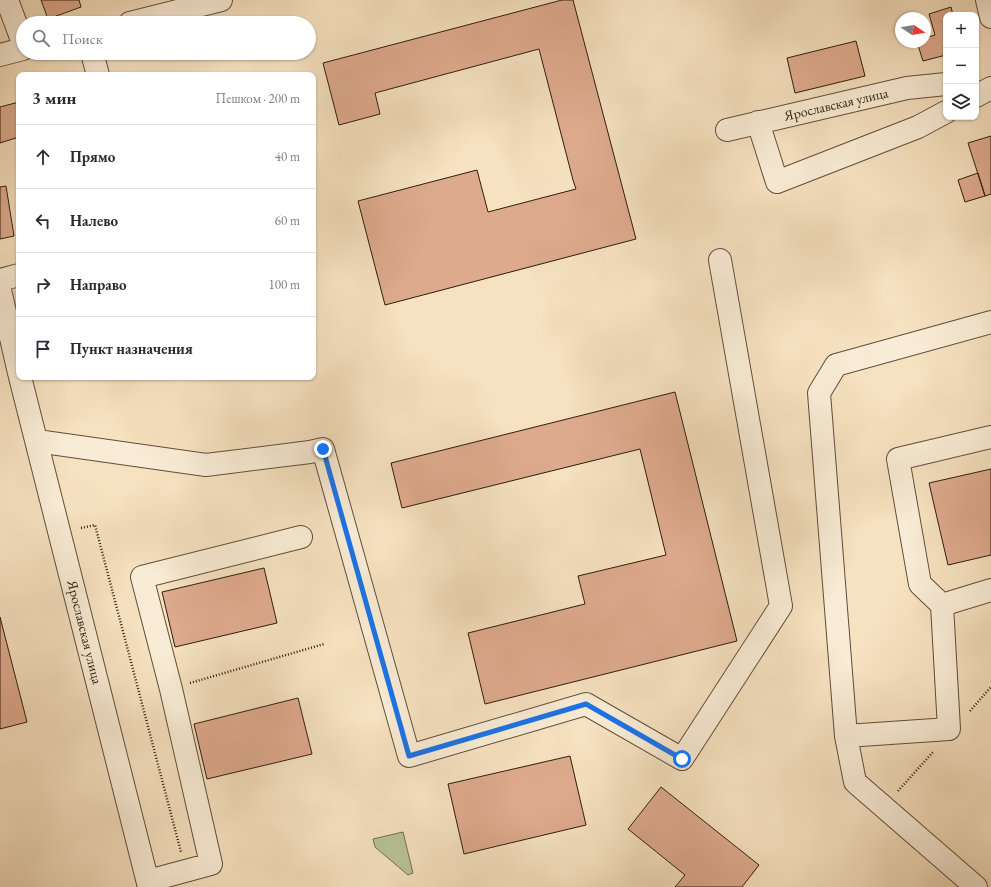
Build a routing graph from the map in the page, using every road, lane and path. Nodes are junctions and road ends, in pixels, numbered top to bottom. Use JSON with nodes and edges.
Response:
{"nodes":[{"id":1,"x":7,"y":0,"type":"edge"},
{"id":2,"x":220,"y":0,"type":"edge"},
{"id":3,"x":987,"y":0,"type":"edge"},
{"id":4,"x":157,"y":16,"type":"edge"},
{"id":5,"x":991,"y":17,"type":"edge"},
{"id":6,"x":16,"y":24,"type":"edge"},
{"id":7,"x":16,"y":51,"type":"edge"},
{"id":8,"x":0,"y":55,"type":"edge"},
{"id":9,"x":94,"y":60,"type":"edge"},
{"id":10,"x":97,"y":72,"type":"edge"},
{"id":11,"x":991,"y":80,"type":"edge"},
{"id":12,"x":979,"y":82,"type":"edge"},
{"id":13,"x":943,"y":84,"type":"edge"},
{"id":14,"x":991,"y":88,"type":"edge"},
{"id":15,"x":979,"y":94,"type":"edge"},
{"id":16,"x":943,"y":114,"type":"edge"},
{"id":17,"x":758,"y":122,"type":"junction"},
{"id":18,"x":727,"y":130,"type":"dead end"},
{"id":19,"x":720,"y":260,"type":"dead end"},
{"id":20,"x":16,"y":276,"type":"edge"},
{"id":21,"x":0,"y":280,"type":"edge"},
{"id":22,"x":0,"y":290,"type":"edge"},
{"id":23,"x":991,"y":322,"type":"edge"},
{"id":24,"x":16,"y":360,"type":"edge"},
{"id":25,"x":21,"y":380,"type":"edge"},
{"id":26,"x":991,"y":437,"type":"edge"},
{"id":27,"x":36,"y":441,"type":"junction"},
{"id":28,"x":60,"y":532,"type":"junction"},
{"id":29,"x":302,"y":537,"type":"dead end"},
{"id":30,"x":991,"y":590,"type":"edge"},
{"id":31,"x":942,"y":605,"type":"junction"},
{"id":32,"x":324,"y":644,"type":"dead end"},
{"id":33,"x":171,"y":689,"type":"junction"},
{"id":34,"x":846,"y":736,"type":"junction"},
{"id":35,"x":186,"y":871,"type":"junction"},
{"id":36,"x":149,"y":884,"type":"edge"},
{"id":37,"x":976,"y":887,"type":"edge"}],
"edges":[{"from":1,"to":6,"type":"street"},
{"from":2,"to":4,"type":"street"},
{"from":3,"to":5,"type":"street"},
{"from":7,"to":8,"type":"street"},
{"from":9,"to":10,"type":"street"},
{"from":11,"to":12,"type":"street"},
{"from":13,"to":17,"type":"street","name":"Ярославская улица"},
{"from":14,"to":15,"type":"street"},
{"from":16,"to":17,"type":"street"},
{"from":17,"to":18,"type":"street","name":"Ярославская улица"},
{"from":19,"to":27,"type":"street"},
{"from":20,"to":21,"type":"street"},
{"from":22,"to":24,"type":"street"},
{"from":23,"to":34,"type":"street"},
{"from":25,"to":27,"type":"street","name":"Ярославская улица"},
{"from":26,"to":31,"type":"street"},
{"from":27,"to":28,"type":"street","name":"Ярославская улица"},
{"from":28,"to":35,"type":"path"},
{"from":28,"to":36,"type":"street","name":"Ярославская улица"},
{"from":29,"to":33,"type":"street"},
{"from":30,"to":31,"type":"street"},
{"from":31,"to":34,"type":"street"},
{"from":32,"to":33,"type":"path"},
{"from":33,"to":35,"type":"street"},
{"from":34,"to":37,"type":"street"},
{"from":35,"to":36,"type":"street"}]}
